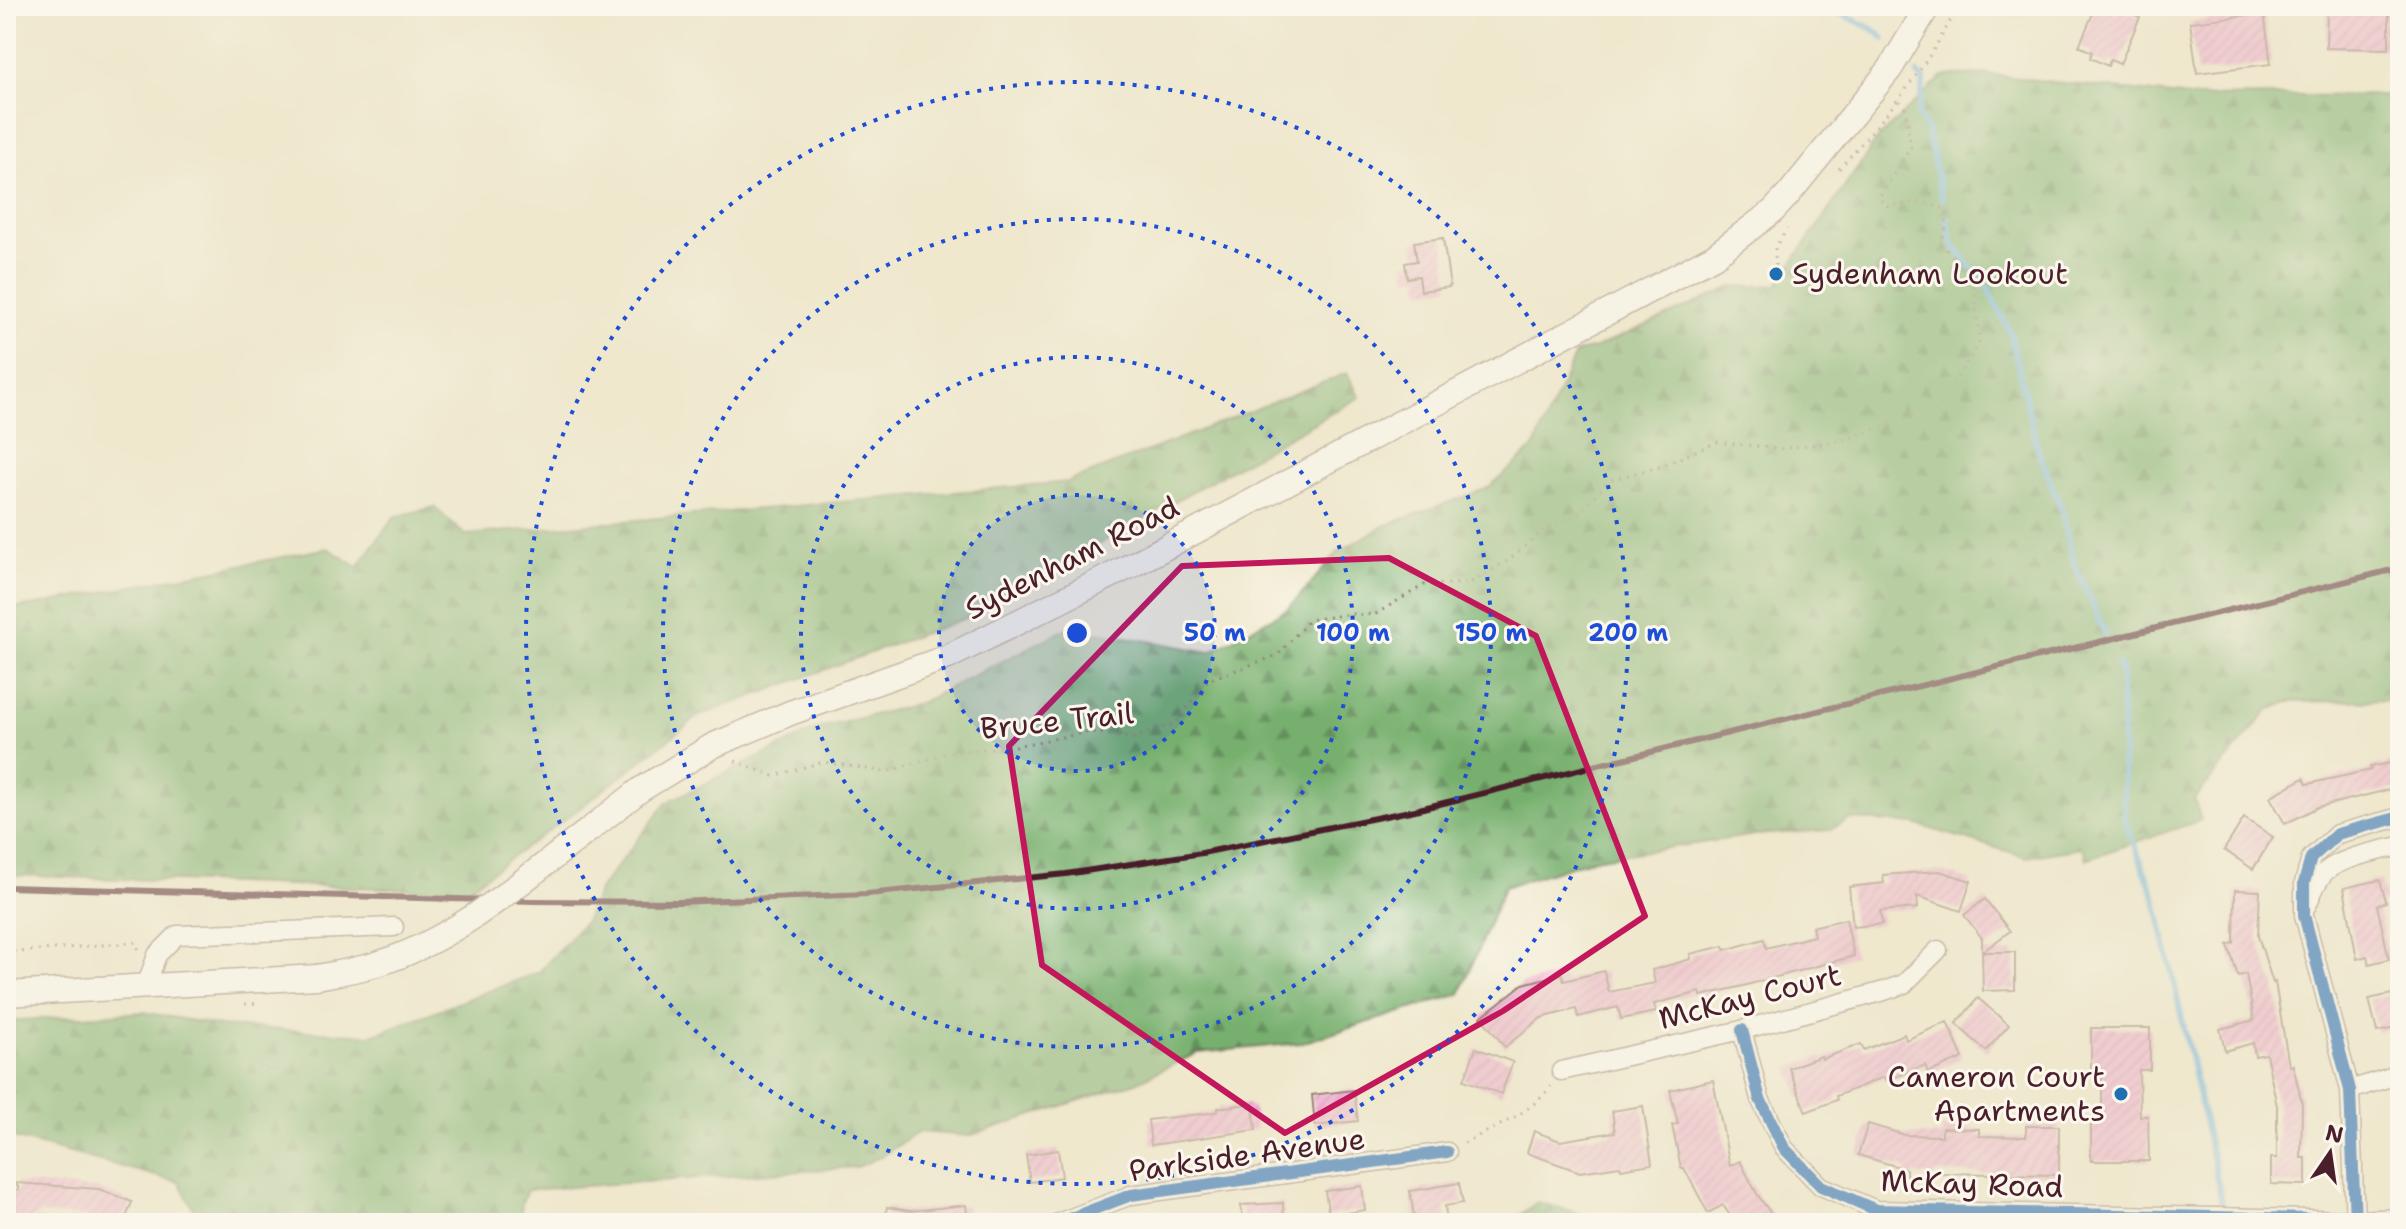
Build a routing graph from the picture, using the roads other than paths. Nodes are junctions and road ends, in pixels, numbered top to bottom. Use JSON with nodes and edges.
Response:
{"nodes":[{"id":1,"x":1928,"y":6,"type":"edge"},
{"id":2,"x":2400,"y":817,"type":"edge"},
{"id":3,"x":2400,"y":846,"type":"edge"},
{"id":4,"x":2304,"y":915,"type":"junction"},
{"id":5,"x":394,"y":927,"type":"dead end"},
{"id":6,"x":1938,"y":950,"type":"dead end"},
{"id":7,"x":146,"y":986,"type":"junction"},
{"id":8,"x":6,"y":994,"type":"edge"},
{"id":9,"x":1742,"y":1030,"type":"junction"},
{"id":10,"x":1561,"y":1071,"type":"road end"},
{"id":11,"x":2400,"y":1074,"type":"edge"},
{"id":12,"x":2350,"y":1090,"type":"junction"},
{"id":13,"x":1447,"y":1152,"type":"road end"},
{"id":14,"x":2400,"y":1218,"type":"edge"},
{"id":15,"x":2355,"y":1222,"type":"edge"},
{"id":16,"x":1058,"y":1223,"type":"edge"}],
"edges":[{"from":1,"to":7,"type":"main road","name":"Sydenham Road","bridge":true},
{"from":2,"to":4,"type":"street"},
{"from":3,"to":4,"type":"street"},
{"from":4,"to":12,"type":"street"},
{"from":5,"to":7,"type":"street"},
{"from":6,"to":9,"type":"street","name":"McKay Court"},
{"from":7,"to":8,"type":"main road","name":"Sydenham Road"},
{"from":9,"to":10,"type":"street","name":"McKay Court"},
{"from":9,"to":15,"type":"street","name":"McKay Road"},
{"from":11,"to":12,"type":"street"},
{"from":12,"to":15,"type":"street"},
{"from":13,"to":16,"type":"street","name":"Parkside Avenue"},
{"from":14,"to":15,"type":"street","name":"McKay Road"}]}
